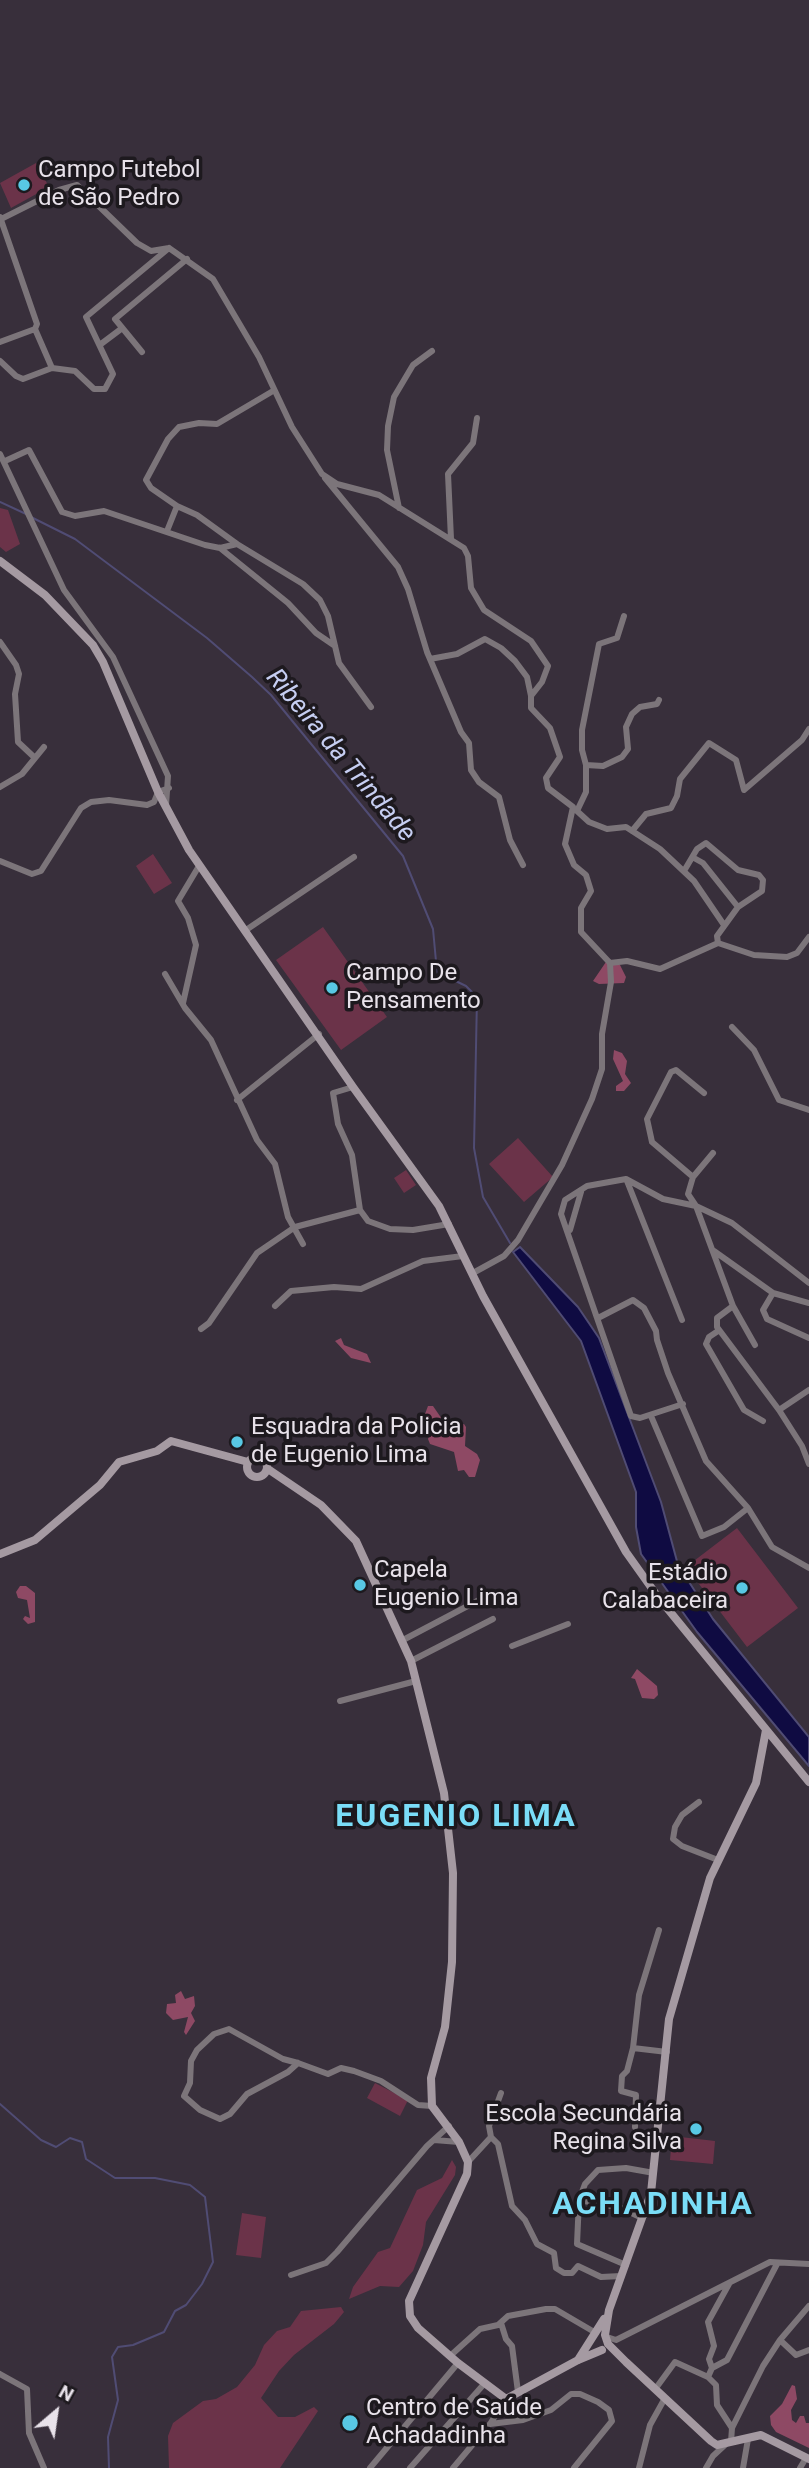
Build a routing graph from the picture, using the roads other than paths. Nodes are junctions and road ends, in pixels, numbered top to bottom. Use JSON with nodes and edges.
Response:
{"nodes":[{"id":1,"x":1,"y":218,"type":"edge"},
{"id":2,"x":169,"y":248,"type":"junction"},
{"id":3,"x":187,"y":259,"type":"junction"},
{"id":4,"x":35,"y":329,"type":"junction"},
{"id":5,"x":121,"y":329,"type":"junction"},
{"id":6,"x":0,"y":342,"type":"edge"},
{"id":7,"x":101,"y":344,"type":"junction"},
{"id":8,"x":432,"y":351,"type":"dead end"},
{"id":9,"x":142,"y":352,"type":"dead end"},
{"id":10,"x":0,"y":361,"type":"edge"},
{"id":11,"x":52,"y":368,"type":"junction"},
{"id":12,"x":273,"y":391,"type":"junction"},
{"id":13,"x":477,"y":418,"type":"dead end"},
{"id":14,"x":0,"y":454,"type":"edge"},
{"id":15,"x":5,"y":461,"type":"junction"},
{"id":16,"x":322,"y":474,"type":"junction"},
{"id":17,"x":177,"y":506,"type":"junction"},
{"id":18,"x":399,"y":508,"type":"junction"},
{"id":19,"x":167,"y":531,"type":"junction"},
{"id":20,"x":451,"y":539,"type":"junction"},
{"id":21,"x":237,"y":544,"type":"junction"},
{"id":22,"x":220,"y":548,"type":"junction"},
{"id":23,"x":0,"y":561,"type":"edge"},
{"id":24,"x":624,"y":616,"type":"dead end"},
{"id":25,"x":0,"y":642,"type":"edge"},
{"id":26,"x":335,"y":646,"type":"junction"},
{"id":27,"x":430,"y":659,"type":"junction"},
{"id":28,"x":531,"y":696,"type":"junction"},
{"id":29,"x":659,"y":700,"type":"dead end"},
{"id":30,"x":371,"y":707,"type":"dead end"},
{"id":31,"x":809,"y":729,"type":"edge"},
{"id":32,"x":44,"y":747,"type":"dead end"},
{"id":33,"x":35,"y":758,"type":"junction"},
{"id":34,"x":586,"y":765,"type":"junction"},
{"id":35,"x":0,"y":787,"type":"edge"},
{"id":36,"x":169,"y":788,"type":"junction"},
{"id":37,"x":158,"y":792,"type":"junction"},
{"id":38,"x":165,"y":808,"type":"junction"},
{"id":39,"x":575,"y":810,"type":"junction"},
{"id":40,"x":632,"y":831,"type":"junction"},
{"id":41,"x":354,"y":857,"type":"dead end"},
{"id":42,"x":694,"y":858,"type":"junction"},
{"id":43,"x":0,"y":861,"type":"edge"},
{"id":44,"x":523,"y":865,"type":"dead end"},
{"id":45,"x":199,"y":866,"type":"junction"},
{"id":46,"x":684,"y":871,"type":"junction"},
{"id":47,"x":738,"y":907,"type":"junction"},
{"id":48,"x":724,"y":925,"type":"junction"},
{"id":49,"x":246,"y":930,"type":"junction"},
{"id":50,"x":809,"y":937,"type":"edge"},
{"id":51,"x":718,"y":943,"type":"junction"},
{"id":52,"x":610,"y":963,"type":"junction"},
{"id":53,"x":165,"y":974,"type":"dead end"},
{"id":54,"x":183,"y":1003,"type":"junction"},
{"id":55,"x":732,"y":1027,"type":"dead end"},
{"id":56,"x":319,"y":1034,"type":"junction"},
{"id":57,"x":352,"y":1087,"type":"junction"},
{"id":58,"x":704,"y":1093,"type":"dead end"},
{"id":59,"x":237,"y":1100,"type":"junction"},
{"id":60,"x":809,"y":1110,"type":"edge"},
{"id":61,"x":713,"y":1153,"type":"dead end"},
{"id":62,"x":693,"y":1177,"type":"junction"},
{"id":63,"x":626,"y":1180,"type":"junction"},
{"id":64,"x":582,"y":1192,"type":"junction"},
{"id":65,"x":696,"y":1206,"type":"junction"},
{"id":66,"x":360,"y":1210,"type":"junction"},
{"id":67,"x":449,"y":1224,"type":"junction"},
{"id":68,"x":295,"y":1227,"type":"junction"},
{"id":69,"x":570,"y":1232,"type":"junction"},
{"id":70,"x":303,"y":1244,"type":"dead end"},
{"id":71,"x":712,"y":1250,"type":"junction"},
{"id":72,"x":463,"y":1256,"type":"junction"},
{"id":73,"x":473,"y":1273,"type":"junction"},
{"id":74,"x":809,"y":1283,"type":"edge"},
{"id":75,"x":773,"y":1293,"type":"junction"},
{"id":76,"x":809,"y":1303,"type":"edge"},
{"id":77,"x":275,"y":1306,"type":"dead end"},
{"id":78,"x":733,"y":1306,"type":"junction"},
{"id":79,"x":600,"y":1317,"type":"junction"},
{"id":80,"x":682,"y":1320,"type":"dead end"},
{"id":81,"x":201,"y":1329,"type":"dead end"},
{"id":82,"x":718,"y":1331,"type":"junction"},
{"id":83,"x":809,"y":1338,"type":"edge"},
{"id":84,"x":755,"y":1345,"type":"dead end"},
{"id":85,"x":809,"y":1390,"type":"edge"},
{"id":86,"x":683,"y":1404,"type":"junction"},
{"id":87,"x":779,"y":1410,"type":"junction"},
{"id":88,"x":651,"y":1416,"type":"junction"},
{"id":89,"x":763,"y":1421,"type":"dead end"},
{"id":90,"x":248,"y":1462,"type":"junction"},
{"id":91,"x":809,"y":1464,"type":"edge"},
{"id":92,"x":268,"y":1469,"type":"junction"},
{"id":93,"x":748,"y":1508,"type":"junction"},
{"id":94,"x":0,"y":1555,"type":"edge"},
{"id":95,"x":809,"y":1568,"type":"edge"},
{"id":96,"x":481,"y":1599,"type":"dead end"},
{"id":97,"x":493,"y":1619,"type":"dead end"},
{"id":98,"x":568,"y":1624,"type":"dead end"},
{"id":99,"x":403,"y":1640,"type":"junction"},
{"id":100,"x":512,"y":1646,"type":"dead end"},
{"id":101,"x":411,"y":1661,"type":"junction"},
{"id":102,"x":416,"y":1681,"type":"junction"},
{"id":103,"x":340,"y":1701,"type":"dead end"},
{"id":104,"x":766,"y":1730,"type":"junction"},
{"id":105,"x":809,"y":1782,"type":"edge"},
{"id":106,"x":699,"y":1802,"type":"dead end"},
{"id":107,"x":718,"y":1860,"type":"junction"},
{"id":108,"x":659,"y":1930,"type":"dead end"},
{"id":109,"x":633,"y":2048,"type":"junction"},
{"id":110,"x":667,"y":2052,"type":"junction"},
{"id":111,"x":298,"y":2063,"type":"junction"},
{"id":112,"x":502,"y":2093,"type":"dead end"},
{"id":113,"x":432,"y":2106,"type":"junction"},
{"id":114,"x":449,"y":2126,"type":"junction"},
{"id":115,"x":635,"y":2127,"type":"dead end"},
{"id":116,"x":491,"y":2137,"type":"junction"},
{"id":117,"x":434,"y":2140,"type":"junction"},
{"id":118,"x":460,"y":2142,"type":"junction"},
{"id":119,"x":468,"y":2162,"type":"junction"},
{"id":120,"x":654,"y":2173,"type":"junction"},
{"id":121,"x":579,"y":2200,"type":"junction"},
{"id":122,"x":642,"y":2218,"type":"junction"},
{"id":123,"x":777,"y":2264,"type":"junction"},
{"id":124,"x":809,"y":2264,"type":"edge"},
{"id":125,"x":626,"y":2265,"type":"junction"},
{"id":126,"x":291,"y":2275,"type":"dead end"},
{"id":127,"x":621,"y":2276,"type":"junction"},
{"id":128,"x":731,"y":2281,"type":"junction"},
{"id":129,"x":808,"y":2306,"type":"edge"},
{"id":130,"x":501,"y":2323,"type":"junction"},
{"id":131,"x":601,"y":2340,"type":"junction"},
{"id":132,"x":780,"y":2340,"type":"junction"},
{"id":133,"x":809,"y":2350,"type":"edge"},
{"id":134,"x":450,"y":2356,"type":"junction"},
{"id":135,"x":578,"y":2360,"type":"junction"},
{"id":136,"x":458,"y":2363,"type":"junction"},
{"id":137,"x":712,"y":2368,"type":"junction"},
{"id":138,"x":0,"y":2374,"type":"edge"},
{"id":139,"x":708,"y":2377,"type":"junction"},
{"id":140,"x":484,"y":2385,"type":"junction"},
{"id":141,"x":656,"y":2388,"type":"junction"},
{"id":142,"x":518,"y":2392,"type":"junction"},
{"id":143,"x":665,"y":2398,"type":"junction"},
{"id":144,"x":506,"y":2399,"type":"junction"},
{"id":145,"x":491,"y":2424,"type":"junction"},
{"id":146,"x":732,"y":2428,"type":"junction"},
{"id":147,"x":748,"y":2439,"type":"junction"},
{"id":148,"x":728,"y":2443,"type":"junction"},
{"id":149,"x":807,"y":2458,"type":"edge"},
{"id":150,"x":44,"y":2468,"type":"edge"},
{"id":151,"x":370,"y":2468,"type":"edge"},
{"id":152,"x":410,"y":2468,"type":"edge"},
{"id":153,"x":453,"y":2468,"type":"edge"},
{"id":154,"x":574,"y":2468,"type":"edge"},
{"id":155,"x":639,"y":2468,"type":"edge"},
{"id":156,"x":706,"y":2468,"type":"edge"},
{"id":157,"x":743,"y":2468,"type":"edge"},
{"id":158,"x":800,"y":2468,"type":"edge"}],
"edges":[{"from":1,"to":2,"type":"street"},
{"from":1,"to":4,"type":"street"},
{"from":2,"to":3,"type":"street"},
{"from":2,"to":7,"type":"street"},
{"from":3,"to":5,"type":"street"},
{"from":3,"to":12,"type":"street"},
{"from":4,"to":6,"type":"street"},
{"from":4,"to":11,"type":"street"},
{"from":5,"to":7,"type":"street"},
{"from":5,"to":9,"type":"street"},
{"from":7,"to":11,"type":"street"},
{"from":8,"to":18,"type":"street"},
{"from":10,"to":11,"type":"street"},
{"from":12,"to":16,"type":"street"},
{"from":12,"to":17,"type":"street"},
{"from":13,"to":20,"type":"street"},
{"from":14,"to":15,"type":"street"},
{"from":15,"to":19,"type":"street"},
{"from":15,"to":36,"type":"street"},
{"from":16,"to":18,"type":"street"},
{"from":16,"to":27,"type":"street"},
{"from":17,"to":19,"type":"street"},
{"from":17,"to":21,"type":"street"},
{"from":18,"to":20,"type":"street"},
{"from":19,"to":22,"type":"street"},
{"from":20,"to":28,"type":"street"},
{"from":21,"to":22,"type":"street"},
{"from":21,"to":26,"type":"street"},
{"from":22,"to":26,"type":"street"},
{"from":23,"to":37,"type":"street"},
{"from":24,"to":34,"type":"street"},
{"from":25,"to":33,"type":"street"},
{"from":26,"to":30,"type":"street"},
{"from":27,"to":28,"type":"street"},
{"from":27,"to":44,"type":"street"},
{"from":28,"to":39,"type":"street"},
{"from":29,"to":34,"type":"street"},
{"from":31,"to":40,"type":"street"},
{"from":32,"to":33,"type":"street"},
{"from":33,"to":35,"type":"street"},
{"from":34,"to":39,"type":"street"},
{"from":36,"to":37,"type":"street"},
{"from":36,"to":38,"type":"street"},
{"from":37,"to":38,"type":"street"},
{"from":37,"to":43,"type":"street"},
{"from":38,"to":45,"type":"street"},
{"from":39,"to":40,"type":"street"},
{"from":39,"to":52,"type":"street"},
{"from":40,"to":46,"type":"street"},
{"from":41,"to":49,"type":"street"},
{"from":42,"to":46,"type":"street"},
{"from":42,"to":47,"type":"street"},
{"from":42,"to":47,"type":"street"},
{"from":45,"to":49,"type":"street"},
{"from":45,"to":54,"type":"street"},
{"from":46,"to":48,"type":"street"},
{"from":47,"to":48,"type":"street"},
{"from":48,"to":51,"type":"street"},
{"from":49,"to":56,"type":"street"},
{"from":50,"to":51,"type":"street"},
{"from":51,"to":52,"type":"street"},
{"from":52,"to":73,"type":"street"},
{"from":53,"to":54,"type":"street"},
{"from":54,"to":59,"type":"street"},
{"from":55,"to":60,"type":"street"},
{"from":56,"to":57,"type":"street"},
{"from":56,"to":59,"type":"street"},
{"from":57,"to":66,"type":"street"},
{"from":57,"to":67,"type":"street"},
{"from":58,"to":62,"type":"street"},
{"from":59,"to":68,"type":"street"},
{"from":61,"to":62,"type":"street"},
{"from":62,"to":65,"type":"street"},
{"from":63,"to":64,"type":"street"},
{"from":63,"to":65,"type":"street"},
{"from":63,"to":80,"type":"street"},
{"from":64,"to":69,"type":"street"},
{"from":64,"to":69,"type":"street"},
{"from":65,"to":71,"type":"street"},
{"from":65,"to":74,"type":"street"},
{"from":66,"to":67,"type":"street"},
{"from":66,"to":68,"type":"street"},
{"from":67,"to":72,"type":"street"},
{"from":68,"to":70,"type":"street"},
{"from":68,"to":81,"type":"street"},
{"from":69,"to":79,"type":"street"},
{"from":71,"to":75,"type":"street"},
{"from":71,"to":78,"type":"street"},
{"from":72,"to":73,"type":"street"},
{"from":72,"to":77,"type":"street"},
{"from":73,"to":104,"type":"street"},
{"from":75,"to":76,"type":"street"},
{"from":75,"to":83,"type":"street"},
{"from":78,"to":82,"type":"street"},
{"from":78,"to":84,"type":"street"},
{"from":79,"to":86,"type":"street"},
{"from":79,"to":88,"type":"street"},
{"from":82,"to":87,"type":"street"},
{"from":82,"to":89,"type":"street"},
{"from":85,"to":87,"type":"street"},
{"from":86,"to":88,"type":"street"},
{"from":86,"to":93,"type":"street"},
{"from":87,"to":91,"type":"street"},
{"from":88,"to":93,"type":"street"},
{"from":90,"to":92,"type":"street"},
{"from":90,"to":92,"type":"street"},
{"from":90,"to":94,"type":"street"},
{"from":92,"to":99,"type":"street"},
{"from":93,"to":95,"type":"street"},
{"from":96,"to":99,"type":"street"},
{"from":97,"to":101,"type":"street"},
{"from":98,"to":100,"type":"street"},
{"from":99,"to":101,"type":"street"},
{"from":101,"to":102,"type":"street"},
{"from":102,"to":103,"type":"street"},
{"from":102,"to":113,"type":"street"},
{"from":104,"to":105,"type":"street"},
{"from":104,"to":107,"type":"street"},
{"from":106,"to":107,"type":"street"},
{"from":107,"to":110,"type":"street"},
{"from":108,"to":109,"type":"street"},
{"from":109,"to":110,"type":"street"},
{"from":109,"to":115,"type":"street"},
{"from":110,"to":120,"type":"street"},
{"from":111,"to":111,"type":"street"},
{"from":111,"to":113,"type":"street"},
{"from":112,"to":116,"type":"street"},
{"from":113,"to":114,"type":"street"},
{"from":114,"to":117,"type":"street"},
{"from":114,"to":118,"type":"street"},
{"from":116,"to":119,"type":"street"},
{"from":116,"to":127,"type":"street"},
{"from":117,"to":118,"type":"street"},
{"from":117,"to":126,"type":"street"},
{"from":118,"to":119,"type":"street"},
{"from":119,"to":134,"type":"street"},
{"from":120,"to":121,"type":"street"},
{"from":120,"to":122,"type":"street"},
{"from":121,"to":122,"type":"street"},
{"from":121,"to":125,"type":"street"},
{"from":122,"to":125,"type":"street"},
{"from":123,"to":124,"type":"street"},
{"from":123,"to":128,"type":"street"},
{"from":123,"to":137,"type":"street"},
{"from":125,"to":127,"type":"street"},
{"from":127,"to":131,"type":"street"},
{"from":128,"to":131,"type":"street"},
{"from":128,"to":137,"type":"street"},
{"from":129,"to":132,"type":"street"},
{"from":130,"to":131,"type":"street"},
{"from":130,"to":134,"type":"street"},
{"from":130,"to":142,"type":"street"},
{"from":131,"to":135,"type":"street"},
{"from":131,"to":135,"type":"street"},
{"from":131,"to":141,"type":"street"},
{"from":132,"to":133,"type":"street"},
{"from":132,"to":146,"type":"street"},
{"from":134,"to":136,"type":"street"},
{"from":135,"to":142,"type":"street"},
{"from":136,"to":140,"type":"street"},
{"from":136,"to":151,"type":"street"},
{"from":137,"to":139,"type":"street"},
{"from":138,"to":150,"type":"street"},
{"from":139,"to":141,"type":"street"},
{"from":139,"to":146,"type":"street"},
{"from":140,"to":144,"type":"street"},
{"from":140,"to":152,"type":"street"},
{"from":141,"to":143,"type":"street"},
{"from":142,"to":144,"type":"street"},
{"from":143,"to":148,"type":"street"},
{"from":143,"to":155,"type":"street"},
{"from":144,"to":145,"type":"street"},
{"from":145,"to":153,"type":"street"},
{"from":145,"to":154,"type":"street"},
{"from":146,"to":148,"type":"street"},
{"from":147,"to":148,"type":"street"},
{"from":147,"to":149,"type":"street"},
{"from":147,"to":157,"type":"street"},
{"from":148,"to":156,"type":"street"},
{"from":149,"to":158,"type":"street"}]}
